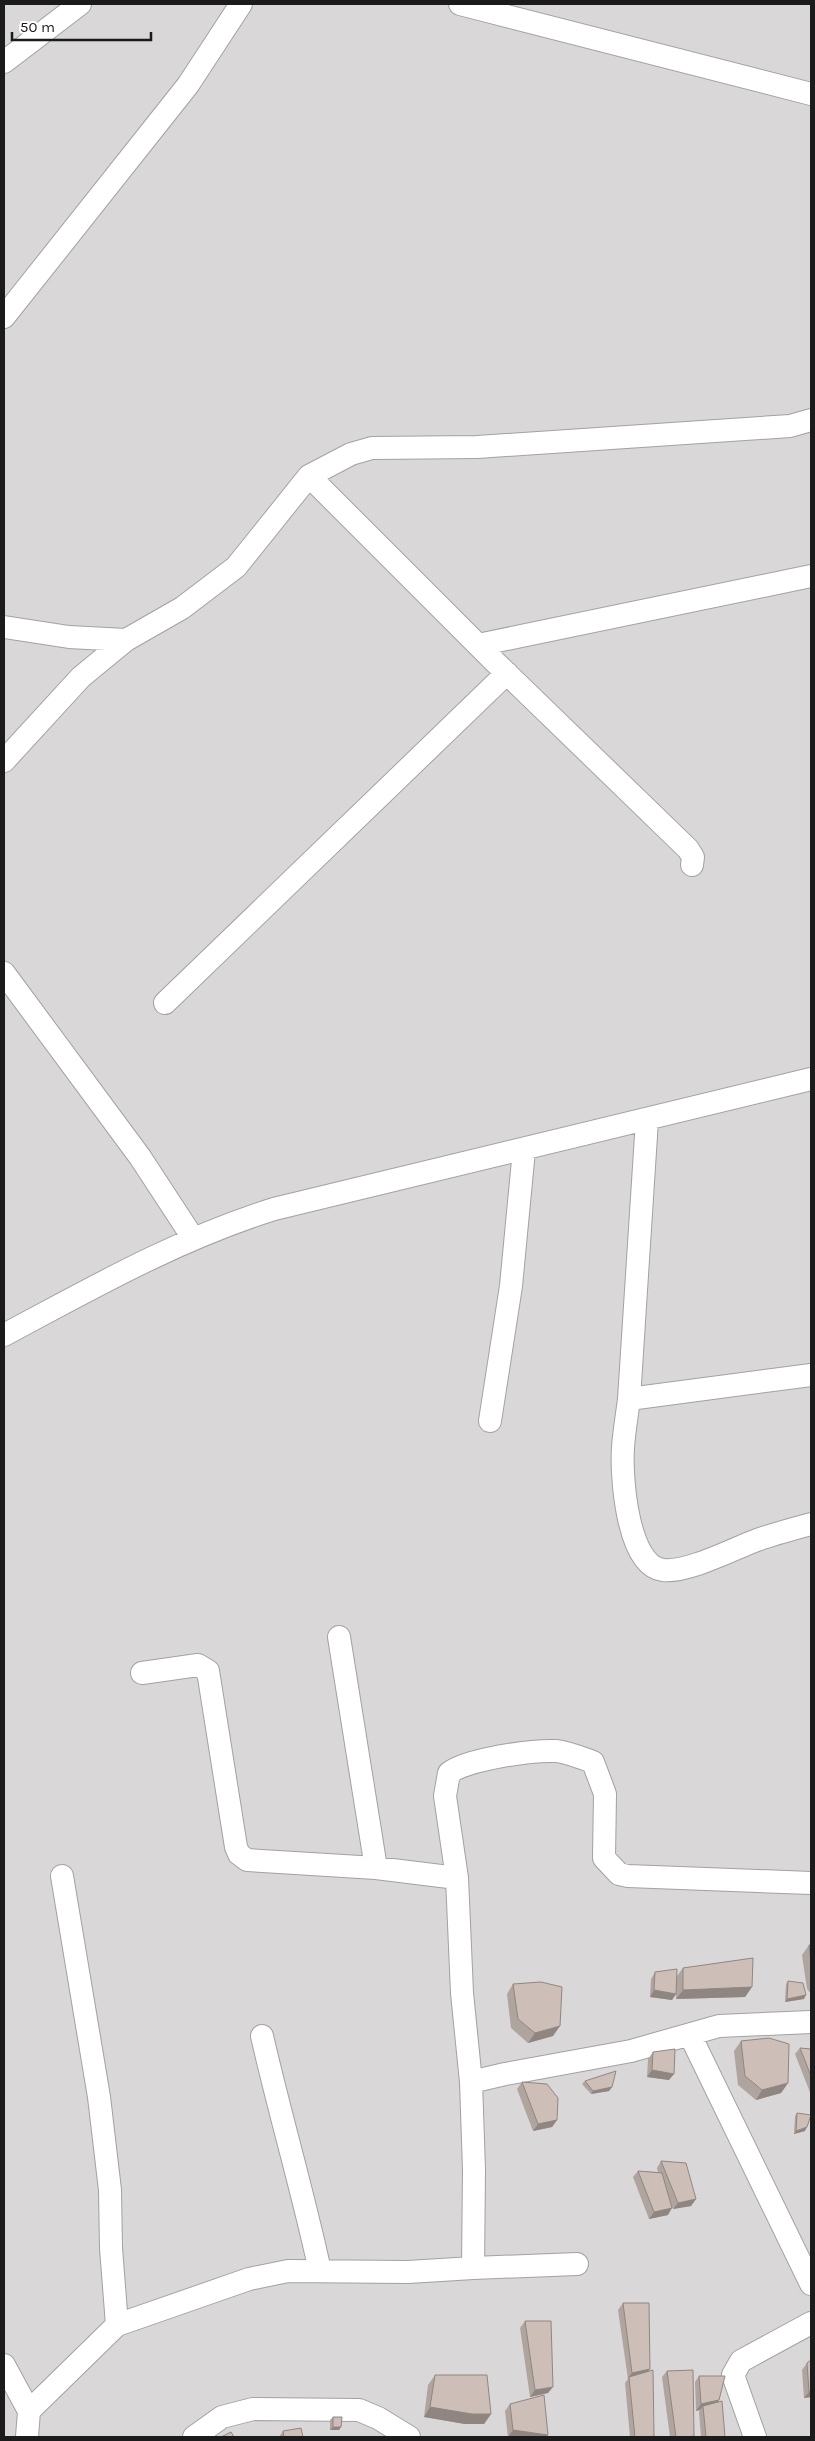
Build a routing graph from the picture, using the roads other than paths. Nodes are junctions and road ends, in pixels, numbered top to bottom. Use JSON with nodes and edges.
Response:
{"nodes":[{"id":1,"x":80,"y":4,"type":"edge"},
{"id":2,"x":241,"y":4,"type":"edge"},
{"id":3,"x":460,"y":4,"type":"edge"},
{"id":4,"x":4,"y":62,"type":"edge"},
{"id":5,"x":811,"y":94,"type":"edge"},
{"id":6,"x":4,"y":317,"type":"edge"},
{"id":7,"x":811,"y":420,"type":"edge"},
{"id":8,"x":309,"y":476,"type":"junction"},
{"id":9,"x":811,"y":576,"type":"edge"},
{"id":10,"x":4,"y":628,"type":"edge"},
{"id":11,"x":126,"y":640,"type":"junction"},
{"id":12,"x":478,"y":645,"type":"junction"},
{"id":13,"x":507,"y":673,"type":"junction"},
{"id":14,"x":4,"y":761,"type":"edge"},
{"id":15,"x":692,"y":865,"type":"dead end"},
{"id":16,"x":4,"y":972,"type":"edge"},
{"id":17,"x":165,"y":1003,"type":"dead end"},
{"id":18,"x":811,"y":1079,"type":"edge"},
{"id":19,"x":647,"y":1120,"type":"junction"},
{"id":20,"x":524,"y":1150,"type":"junction"},
{"id":21,"x":193,"y":1238,"type":"junction"},
{"id":22,"x":4,"y":1335,"type":"edge"},
{"id":23,"x":811,"y":1375,"type":"edge"},
{"id":24,"x":629,"y":1399,"type":"junction"},
{"id":25,"x":490,"y":1421,"type":"dead end"},
{"id":26,"x":811,"y":1524,"type":"edge"},
{"id":27,"x":339,"y":1637,"type":"dead end"},
{"id":28,"x":142,"y":1673,"type":"dead end"},
{"id":29,"x":376,"y":1868,"type":"junction"},
{"id":30,"x":62,"y":1876,"type":"dead end"},
{"id":31,"x":457,"y":1878,"type":"junction"},
{"id":32,"x":811,"y":1883,"type":"edge"},
{"id":33,"x":811,"y":2022,"type":"edge"},
{"id":34,"x":690,"y":2035,"type":"junction"},
{"id":35,"x":262,"y":2036,"type":"dead end"},
{"id":36,"x":471,"y":2082,"type":"junction"},
{"id":37,"x":577,"y":2264,"type":"dead end"},
{"id":38,"x":473,"y":2268,"type":"junction"},
{"id":39,"x":320,"y":2271,"type":"junction"},
{"id":40,"x":811,"y":2284,"type":"edge"},
{"id":41,"x":811,"y":2323,"type":"edge"},
{"id":42,"x":118,"y":2325,"type":"junction"},
{"id":43,"x":4,"y":2365,"type":"edge"},
{"id":44,"x":29,"y":2411,"type":"junction"},
{"id":45,"x":26,"y":2437,"type":"edge"},
{"id":46,"x":194,"y":2437,"type":"edge"},
{"id":47,"x":409,"y":2437,"type":"edge"},
{"id":48,"x":755,"y":2437,"type":"edge"}],
"edges":[{"from":1,"to":4,"type":"street"},
{"from":2,"to":6,"type":"street"},
{"from":3,"to":5,"type":"street"},
{"from":7,"to":8,"type":"street"},
{"from":8,"to":11,"type":"street"},
{"from":8,"to":12,"type":"street"},
{"from":9,"to":12,"type":"street"},
{"from":10,"to":11,"type":"street"},
{"from":11,"to":14,"type":"street"},
{"from":12,"to":13,"type":"street"},
{"from":13,"to":15,"type":"street"},
{"from":13,"to":17,"type":"street"},
{"from":16,"to":21,"type":"street"},
{"from":18,"to":19,"type":"street"},
{"from":19,"to":20,"type":"street"},
{"from":19,"to":24,"type":"street"},
{"from":20,"to":21,"type":"street"},
{"from":20,"to":25,"type":"street"},
{"from":21,"to":22,"type":"street"},
{"from":23,"to":24,"type":"street"},
{"from":24,"to":26,"type":"street"},
{"from":27,"to":29,"type":"street"},
{"from":28,"to":29,"type":"street"},
{"from":29,"to":31,"type":"street"},
{"from":30,"to":42,"type":"street"},
{"from":31,"to":32,"type":"street"},
{"from":31,"to":36,"type":"street"},
{"from":33,"to":34,"type":"street"},
{"from":34,"to":36,"type":"street"},
{"from":34,"to":40,"type":"street"},
{"from":35,"to":39,"type":"street"},
{"from":36,"to":38,"type":"street"},
{"from":37,"to":38,"type":"street"},
{"from":38,"to":39,"type":"street"},
{"from":39,"to":42,"type":"street"},
{"from":41,"to":48,"type":"street"},
{"from":42,"to":44,"type":"street"},
{"from":43,"to":44,"type":"street"},
{"from":44,"to":45,"type":"street"},
{"from":46,"to":47,"type":"street"}]}
